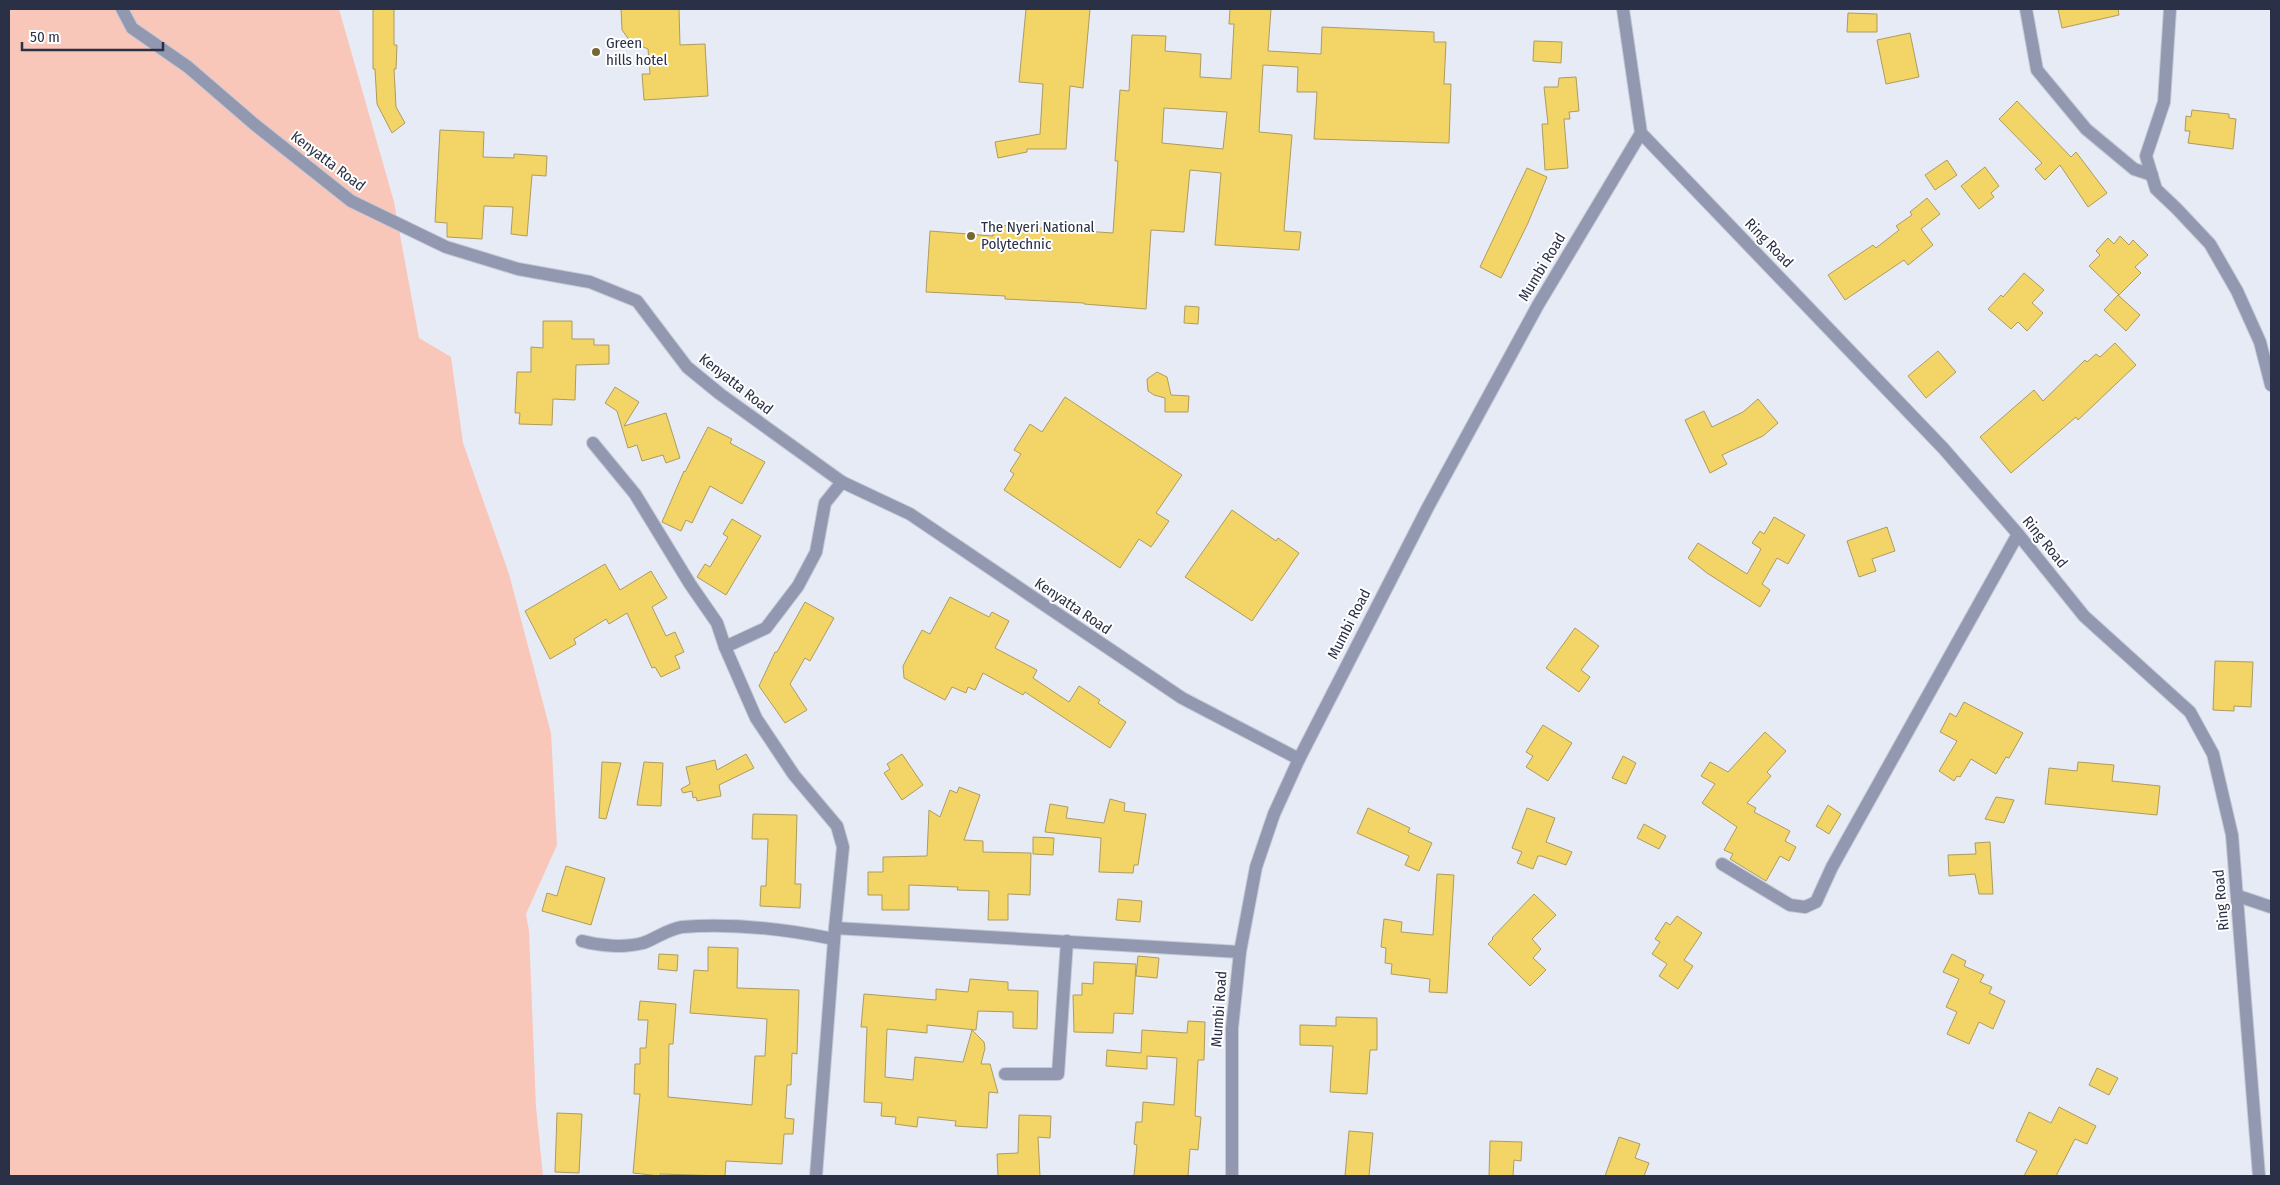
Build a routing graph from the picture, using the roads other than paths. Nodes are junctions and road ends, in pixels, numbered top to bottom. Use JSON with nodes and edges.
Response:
{"nodes":[{"id":1,"x":122,"y":9,"type":"edge"},
{"id":2,"x":1623,"y":9,"type":"edge"},
{"id":3,"x":2026,"y":9,"type":"edge"},
{"id":4,"x":2170,"y":9,"type":"edge"},
{"id":5,"x":1641,"y":133,"type":"junction"},
{"id":6,"x":2152,"y":175,"type":"junction"},
{"id":7,"x":2271,"y":385,"type":"edge"},
{"id":8,"x":593,"y":443,"type":"dead end"},
{"id":9,"x":842,"y":482,"type":"junction"},
{"id":10,"x":2018,"y":534,"type":"junction"},
{"id":11,"x":725,"y":647,"type":"junction"},
{"id":12,"x":1299,"y":758,"type":"junction"},
{"id":13,"x":1722,"y":864,"type":"dead end"},
{"id":14,"x":2238,"y":896,"type":"junction"},
{"id":15,"x":2271,"y":907,"type":"edge"},
{"id":16,"x":835,"y":934,"type":"junction"},
{"id":17,"x":582,"y":941,"type":"dead end"},
{"id":18,"x":1067,"y":941,"type":"junction"},
{"id":19,"x":1240,"y":952,"type":"junction"},
{"id":20,"x":1005,"y":1074,"type":"dead end"},
{"id":21,"x":816,"y":1176,"type":"edge"},
{"id":22,"x":1232,"y":1176,"type":"edge"},
{"id":23,"x":2259,"y":1176,"type":"edge"}],
"edges":[{"from":1,"to":9,"type":"street","name":"Kenyatta Road"},
{"from":2,"to":5,"type":"street"},
{"from":3,"to":6,"type":"street"},
{"from":4,"to":6,"type":"street"},
{"from":5,"to":10,"type":"street","name":"Ring Road"},
{"from":5,"to":12,"type":"street","name":"Mumbi Road"},
{"from":6,"to":7,"type":"street"},
{"from":8,"to":11,"type":"street"},
{"from":9,"to":11,"type":"street"},
{"from":9,"to":12,"type":"street","name":"Kenyatta Road"},
{"from":10,"to":13,"type":"street"},
{"from":10,"to":14,"type":"street","name":"Ring Road"},
{"from":11,"to":16,"type":"street"},
{"from":12,"to":19,"type":"street","name":"Mumbi Road"},
{"from":14,"to":15,"type":"street"},
{"from":14,"to":23,"type":"street","name":"Ring Road"},
{"from":16,"to":17,"type":"street"},
{"from":16,"to":18,"type":"street"},
{"from":16,"to":21,"type":"street"},
{"from":18,"to":19,"type":"street"},
{"from":18,"to":20,"type":"street"},
{"from":19,"to":22,"type":"street","name":"Mumbi Road"}]}
